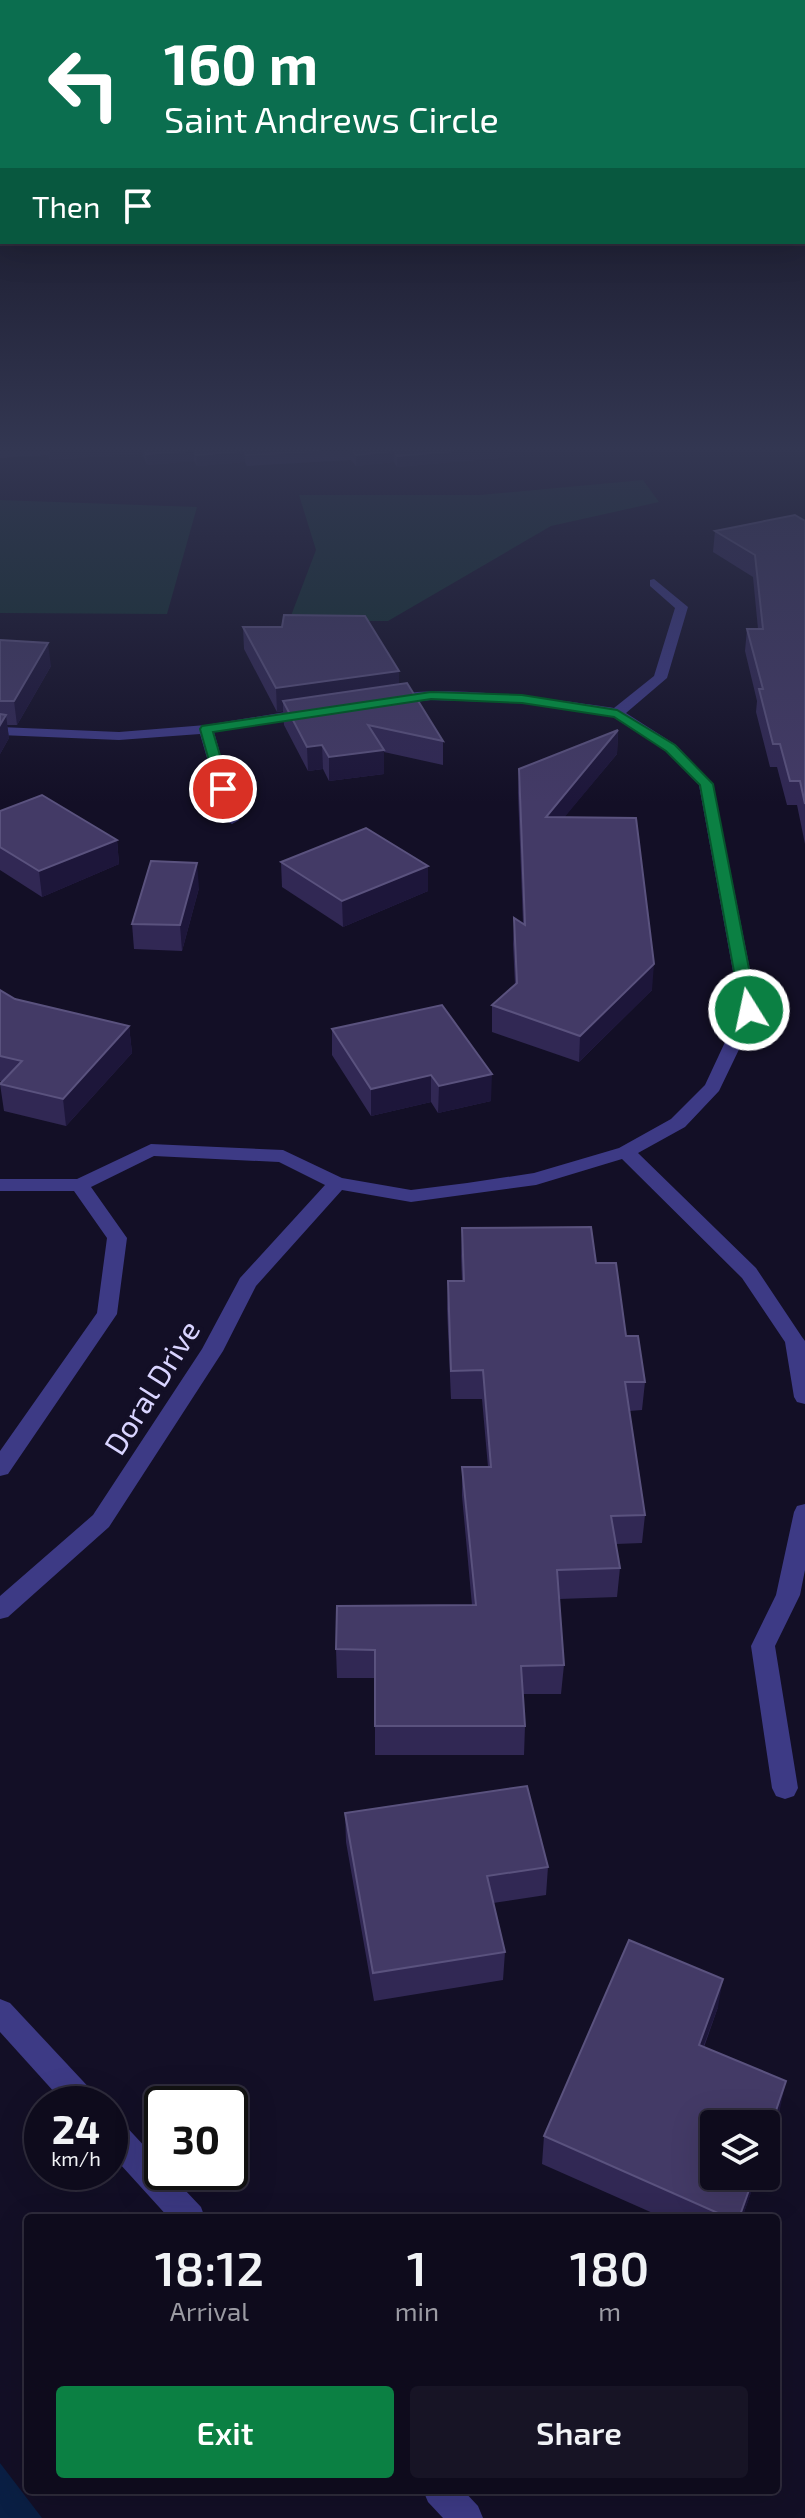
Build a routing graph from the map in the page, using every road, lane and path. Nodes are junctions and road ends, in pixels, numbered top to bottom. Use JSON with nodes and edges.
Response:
{"nodes":[{"id":1,"x":654,"y":583,"type":"dead end"},
{"id":2,"x":375,"y":703,"type":"edge"},
{"id":3,"x":334,"y":708,"type":"edge"},
{"id":4,"x":617,"y":713,"type":"junction"},
{"id":5,"x":206,"y":729,"type":"junction"},
{"id":6,"x":0,"y":731,"type":"edge"},
{"id":7,"x":232,"y":820,"type":"dead end"},
{"id":8,"x":626,"y":1152,"type":"junction"},
{"id":9,"x":337,"y":1183,"type":"junction"},
{"id":10,"x":0,"y":1185,"type":"edge"},
{"id":11,"x":80,"y":1185,"type":"junction"},
{"id":12,"x":805,"y":1397,"type":"edge"},
{"id":13,"x":0,"y":1468,"type":"edge"},
{"id":14,"x":805,"y":1512,"type":"edge"},
{"id":15,"x":0,"y":1610,"type":"edge"},
{"id":16,"x":785,"y":1788,"type":"dead end"},
{"id":17,"x":0,"y":2012,"type":"edge"},
{"id":18,"x":68,"y":2086,"type":"edge"},
{"id":19,"x":128,"y":2151,"type":"edge"},
{"id":20,"x":186,"y":2214,"type":"edge"},
{"id":21,"x":444,"y":2494,"type":"edge"},
{"id":22,"x":466,"y":2518,"type":"edge"}],
"edges":[{"from":1,"to":4,"type":"street"},
{"from":2,"to":4,"type":"street"},
{"from":3,"to":5,"type":"street"},
{"from":4,"to":8,"type":"street"},
{"from":5,"to":6,"type":"street"},
{"from":5,"to":7,"type":"street"},
{"from":8,"to":9,"type":"street"},
{"from":8,"to":12,"type":"street"},
{"from":9,"to":11,"type":"street"},
{"from":9,"to":15,"type":"street","name":"Doral Drive"},
{"from":10,"to":11,"type":"street"},
{"from":11,"to":13,"type":"street"},
{"from":14,"to":16,"type":"street"},
{"from":17,"to":18,"type":"street"},
{"from":19,"to":20,"type":"street"},
{"from":21,"to":22,"type":"street"}]}
